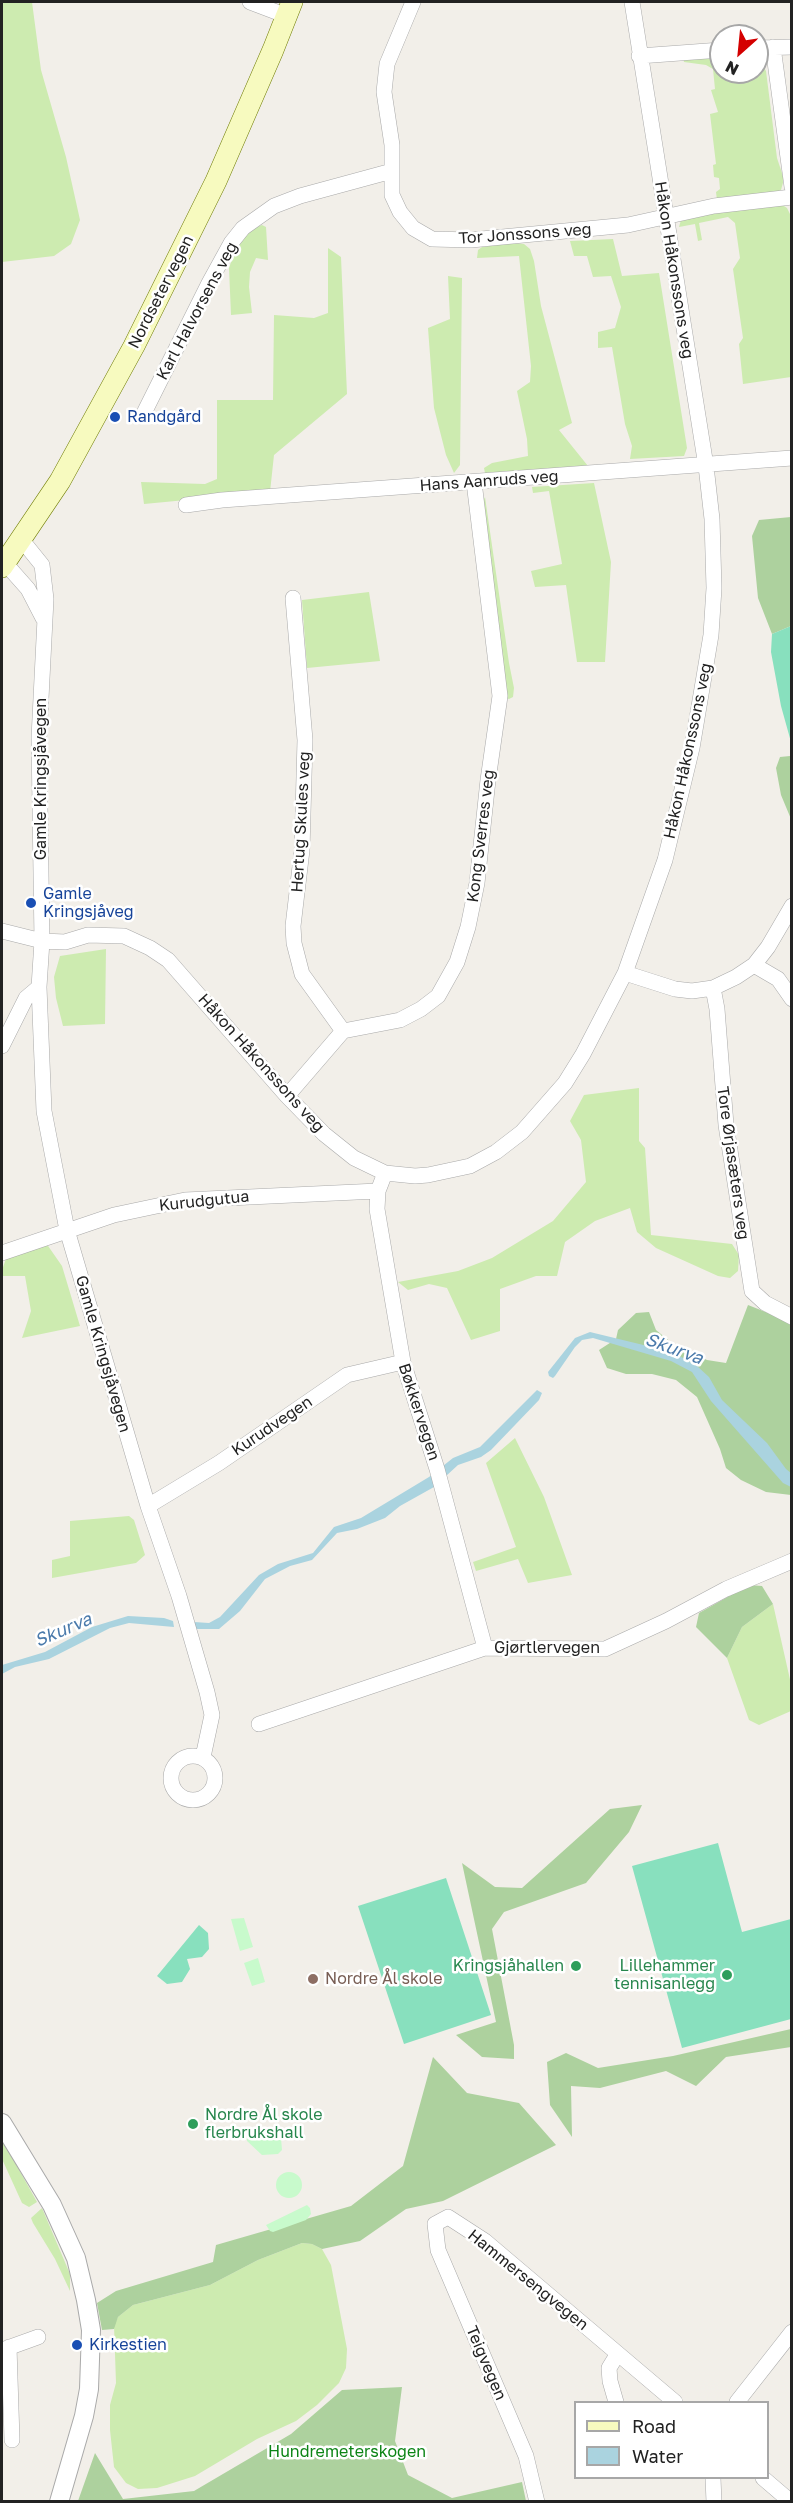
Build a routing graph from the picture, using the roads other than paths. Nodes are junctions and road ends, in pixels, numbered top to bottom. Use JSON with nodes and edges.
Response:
{"nodes":[{"id":1,"x":250,"y":2,"type":"edge"},
{"id":2,"x":413,"y":2,"type":"edge"},
{"id":3,"x":632,"y":2,"type":"edge"},
{"id":4,"x":289,"y":9,"type":"edge"},
{"id":5,"x":769,"y":47,"type":"edge"},
{"id":6,"x":773,"y":47,"type":"junction"},
{"id":7,"x":792,"y":47,"type":"edge"},
{"id":8,"x":709,"y":51,"type":"edge"},
{"id":9,"x":639,"y":56,"type":"junction"},
{"id":10,"x":392,"y":171,"type":"junction"},
{"id":11,"x":792,"y":187,"type":"edge"},
{"id":12,"x":792,"y":197,"type":"edge"},
{"id":13,"x":666,"y":217,"type":"junction"},
{"id":14,"x":145,"y":411,"type":"dead end"},
{"id":15,"x":792,"y":458,"type":"edge"},
{"id":16,"x":706,"y":466,"type":"junction"},
{"id":17,"x":474,"y":482,"type":"junction"},
{"id":18,"x":186,"y":505,"type":"dead end"},
{"id":19,"x":21,"y":540,"type":"junction"},
{"id":20,"x":3,"y":565,"type":"edge"},
{"id":21,"x":293,"y":598,"type":"dead end"},
{"id":22,"x":43,"y":618,"type":"junction"},
{"id":23,"x":792,"y":906,"type":"edge"},
{"id":24,"x":2,"y":931,"type":"edge"},
{"id":25,"x":42,"y":941,"type":"junction"},
{"id":26,"x":754,"y":964,"type":"junction"},
{"id":27,"x":625,"y":973,"type":"junction"},
{"id":28,"x":39,"y":987,"type":"junction"},
{"id":29,"x":712,"y":988,"type":"junction"},
{"id":30,"x":792,"y":999,"type":"edge"},
{"id":31,"x":343,"y":1031,"type":"junction"},
{"id":32,"x":2,"y":1046,"type":"edge"},
{"id":33,"x":287,"y":1096,"type":"junction"},
{"id":34,"x":385,"y":1173,"type":"junction"},
{"id":35,"x":378,"y":1191,"type":"junction"},
{"id":36,"x":67,"y":1230,"type":"junction"},
{"id":37,"x":2,"y":1253,"type":"edge"},
{"id":38,"x":792,"y":1317,"type":"edge"},
{"id":39,"x":403,"y":1362,"type":"junction"},
{"id":40,"x":148,"y":1506,"type":"junction"},
{"id":41,"x":792,"y":1561,"type":"edge"},
{"id":42,"x":485,"y":1648,"type":"junction"},
{"id":43,"x":259,"y":1724,"type":"dead end"},
{"id":44,"x":203,"y":1758,"type":"dead end"},
{"id":45,"x":2,"y":2123,"type":"edge"},
{"id":46,"x":435,"y":2224,"type":"joint"},
{"id":47,"x":792,"y":2332,"type":"edge"},
{"id":48,"x":38,"y":2337,"type":"dead end"},
{"id":49,"x":5,"y":2348,"type":"edge"},
{"id":50,"x":617,"y":2355,"type":"junction"},
{"id":51,"x":615,"y":2401,"type":"edge"},
{"id":52,"x":673,"y":2401,"type":"edge"},
{"id":53,"x":739,"y":2401,"type":"edge"},
{"id":54,"x":12,"y":2440,"type":"dead end"},
{"id":55,"x":713,"y":2479,"type":"edge"},
{"id":56,"x":764,"y":2479,"type":"edge"},
{"id":57,"x":59,"y":2502,"type":"edge"},
{"id":58,"x":537,"y":2502,"type":"edge"},
{"id":59,"x":714,"y":2502,"type":"edge"},
{"id":60,"x":790,"y":2502,"type":"edge"}],
"edges":[{"from":1,"to":4,"type":"street"},
{"from":2,"to":10,"type":"street","name":"Tor Jonssons veg"},
{"from":3,"to":9,"type":"street","name":"Håkon Håkonssons veg"},
{"from":4,"to":19,"type":"main road","name":"Nordsetervegen"},
{"from":5,"to":6,"type":"street"},
{"from":6,"to":7,"type":"street"},
{"from":6,"to":11,"type":"street"},
{"from":8,"to":9,"type":"street"},
{"from":9,"to":13,"type":"street","name":"Håkon Håkonssons veg"},
{"from":10,"to":13,"type":"street","name":"Tor Jonssons veg"},
{"from":10,"to":14,"type":"street","name":"Karl Halvorsens veg"},
{"from":12,"to":13,"type":"street","name":"Tor Jonssons veg"},
{"from":13,"to":16,"type":"street","name":"Håkon Håkonssons veg"},
{"from":15,"to":16,"type":"street","name":"Hans Aanruds veg"},
{"from":16,"to":17,"type":"street","name":"Hans Aanruds veg"},
{"from":16,"to":27,"type":"street","name":"Håkon Håkonssons veg"},
{"from":17,"to":18,"type":"street","name":"Hans Aanruds veg"},
{"from":17,"to":31,"type":"street","name":"Kong Sverres veg"},
{"from":19,"to":20,"type":"main road","name":"Nordsetervegen"},
{"from":19,"to":22,"type":"street","name":"Gamle Kringsjåvegen"},
{"from":20,"to":22,"type":"street","name":"Gamle Kringsjåvegen"},
{"from":21,"to":31,"type":"street","name":"Hertug Skules veg"},
{"from":22,"to":25,"type":"street","name":"Gamle Kringsjåvegen"},
{"from":23,"to":26,"type":"street"},
{"from":24,"to":25,"type":"street"},
{"from":25,"to":28,"type":"street","name":"Gamle Kringsjåvegen"},
{"from":25,"to":33,"type":"street","name":"Håkon Håkonssons veg"},
{"from":26,"to":29,"type":"street"},
{"from":26,"to":30,"type":"street"},
{"from":27,"to":29,"type":"street"},
{"from":27,"to":34,"type":"street","name":"Håkon Håkonssons veg"},
{"from":28,"to":32,"type":"street"},
{"from":28,"to":36,"type":"street","name":"Gamle Kringsjåvegen"},
{"from":29,"to":38,"type":"street","name":"Tore Ørjasæters veg"},
{"from":31,"to":33,"type":"street"},
{"from":33,"to":34,"type":"street","name":"Håkon Håkonssons veg"},
{"from":34,"to":35,"type":"street","name":"Bøkkervegen"},
{"from":35,"to":36,"type":"street","name":"Kurudgutua"},
{"from":35,"to":39,"type":"street","name":"Bøkkervegen"},
{"from":36,"to":37,"type":"street","name":"Kurudgutua"},
{"from":36,"to":40,"type":"street","name":"Gamle Kringsjåvegen"},
{"from":39,"to":40,"type":"street","name":"Kurudvegen"},
{"from":39,"to":42,"type":"street","name":"Bøkkervegen"},
{"from":40,"to":44,"type":"street","name":"Gamle Kringsjåvegen"},
{"from":41,"to":42,"type":"street","name":"Gjørtlervegen"},
{"from":42,"to":43,"type":"street","name":"Gjørtlervegen"},
{"from":45,"to":57,"type":"street"},
{"from":46,"to":50,"type":"street","name":"Hammersengvegen"},
{"from":46,"to":58,"type":"street","name":"Teigvegen"},
{"from":47,"to":53,"type":"street"},
{"from":48,"to":49,"type":"street"},
{"from":49,"to":54,"type":"street"},
{"from":50,"to":51,"type":"street"},
{"from":50,"to":52,"type":"street","name":"Hammersengvegen"},
{"from":55,"to":59,"type":"street"},
{"from":56,"to":60,"type":"street"}]}
